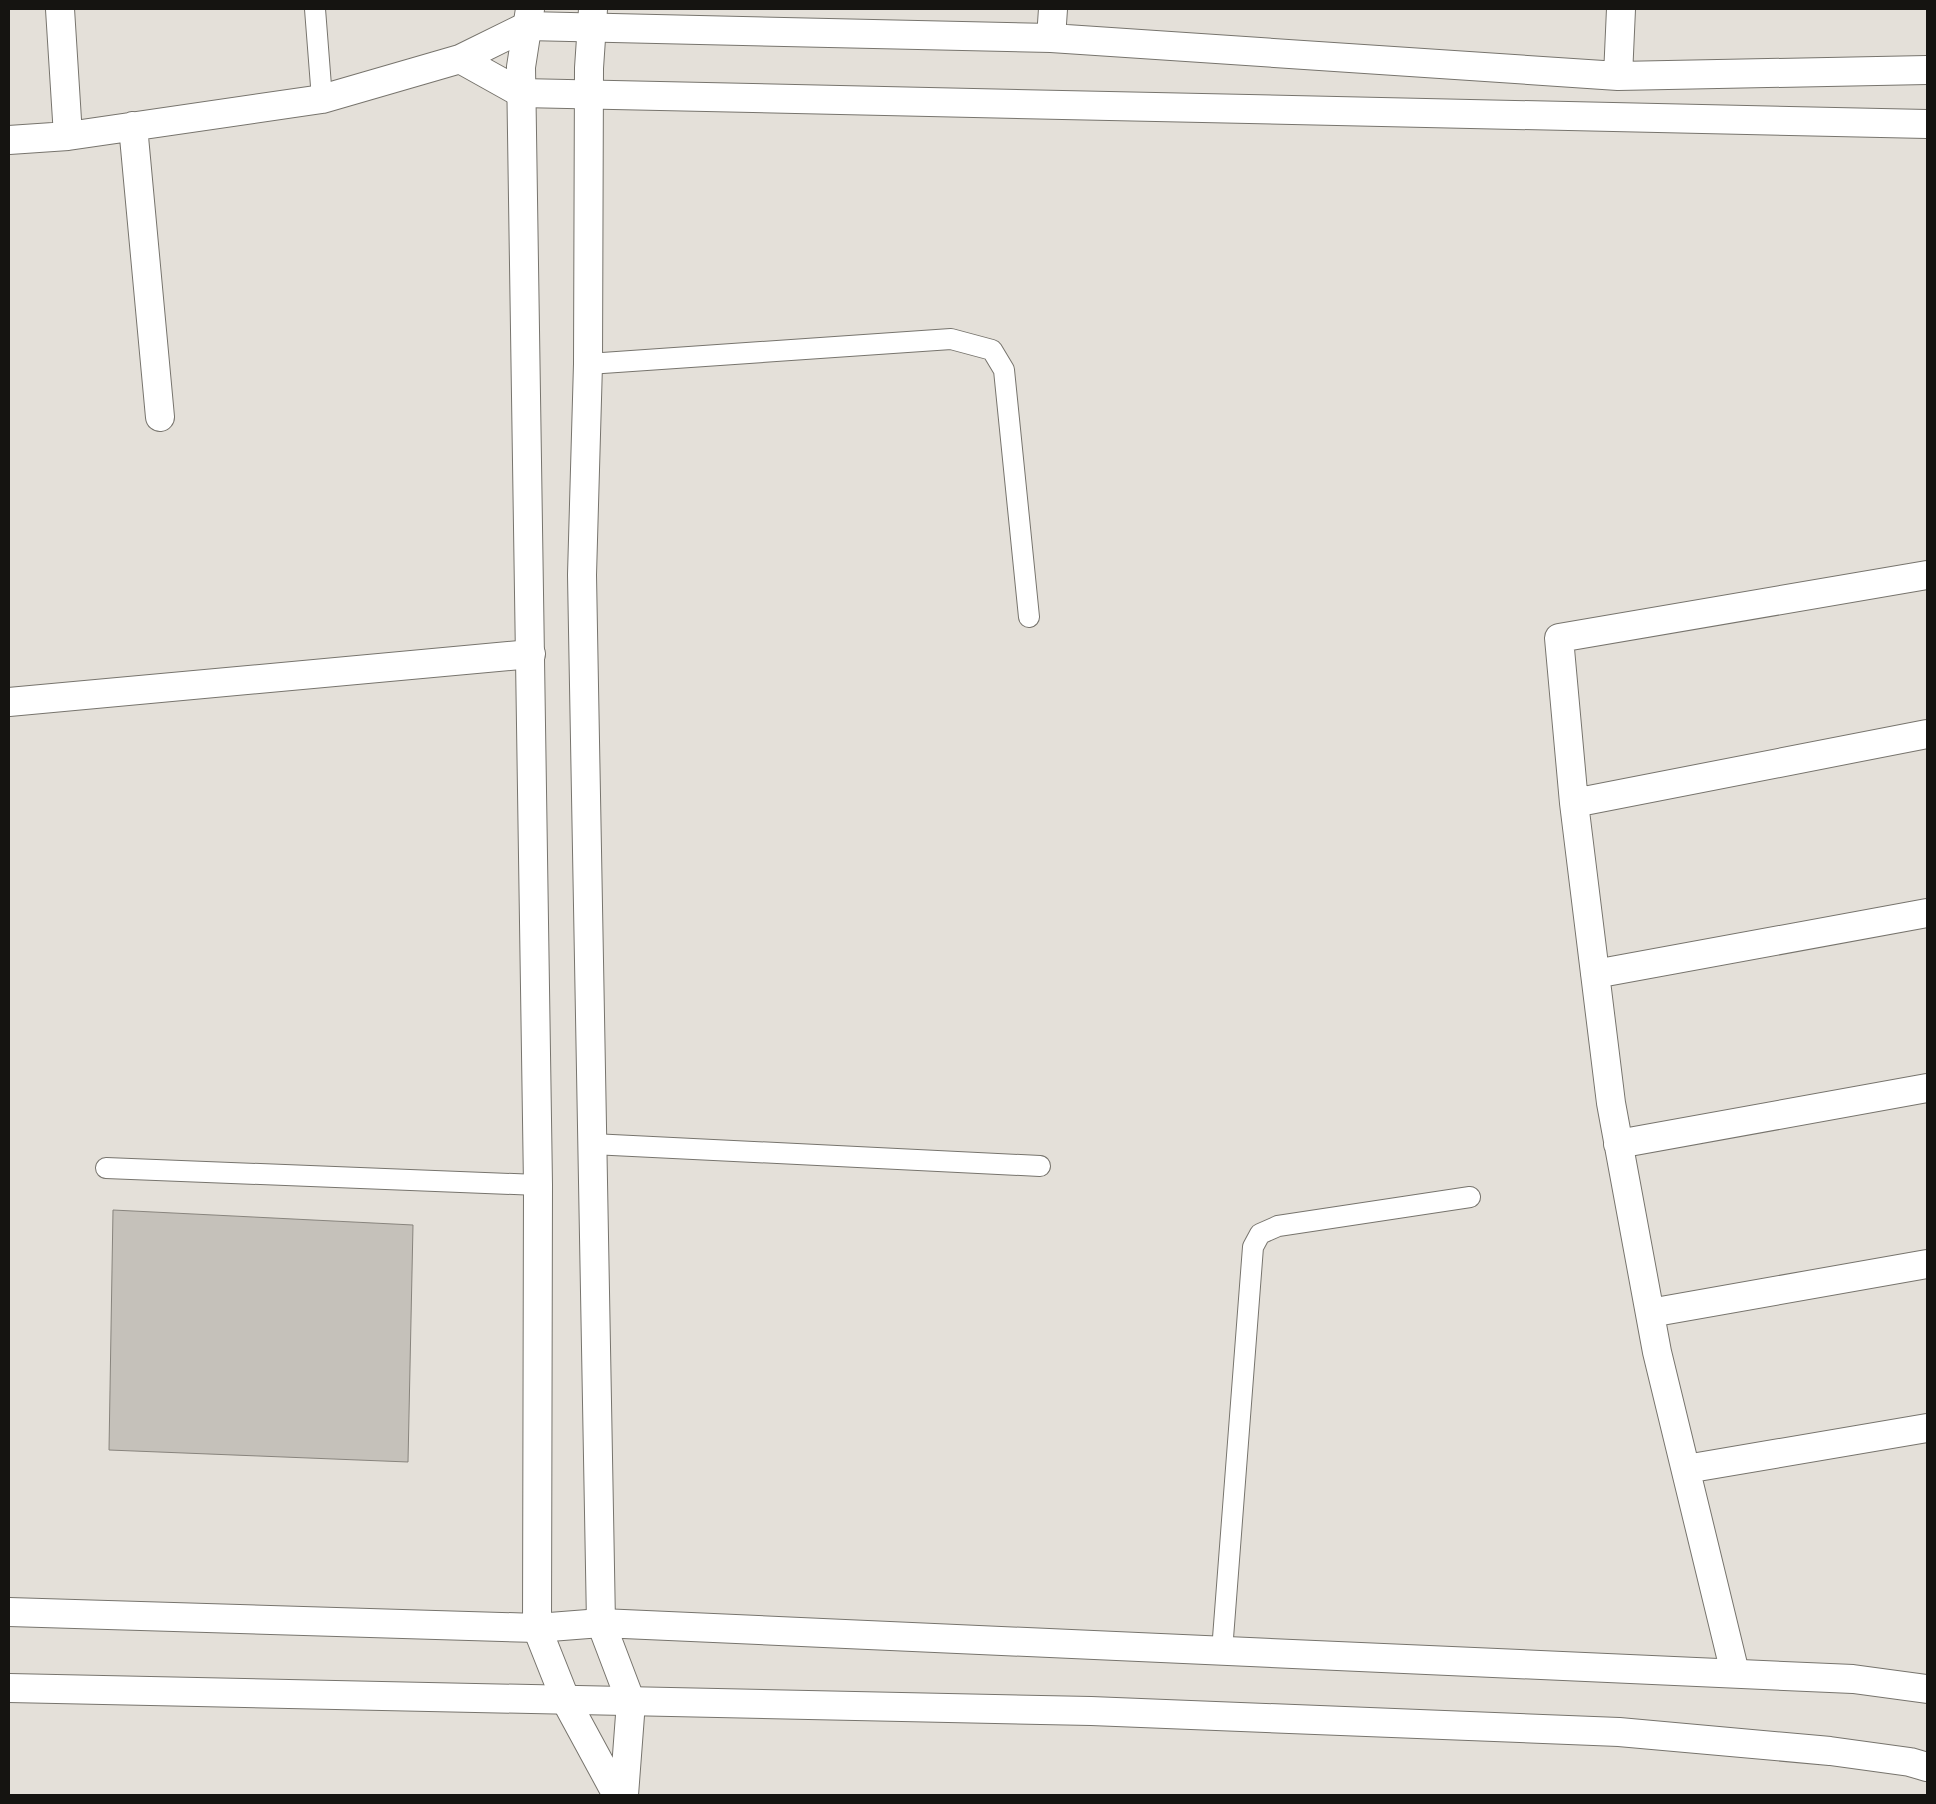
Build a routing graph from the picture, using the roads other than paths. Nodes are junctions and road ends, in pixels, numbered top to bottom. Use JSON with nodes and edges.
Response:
{"nodes":[{"id":1,"x":60,"y":9,"type":"edge"},
{"id":2,"x":315,"y":9,"type":"edge"},
{"id":3,"x":1052,"y":9,"type":"edge"},
{"id":4,"x":1620,"y":9,"type":"edge"},
{"id":5,"x":529,"y":17,"type":"edge"},
{"id":6,"x":592,"y":17,"type":"edge"},
{"id":7,"x":1051,"y":38,"type":"junction"},
{"id":8,"x":460,"y":59,"type":"junction"},
{"id":9,"x":1927,"y":70,"type":"edge"},
{"id":10,"x":1618,"y":76,"type":"junction"},
{"id":11,"x":521,"y":93,"type":"junction"},
{"id":12,"x":589,"y":94,"type":"junction"},
{"id":13,"x":322,"y":99,"type":"junction"},
{"id":14,"x":1927,"y":124,"type":"edge"},
{"id":15,"x":133,"y":126,"type":"junction"},
{"id":16,"x":68,"y":136,"type":"junction"},
{"id":17,"x":9,"y":140,"type":"edge"},
{"id":18,"x":588,"y":364,"type":"junction"},
{"id":19,"x":160,"y":417,"type":"dead end"},
{"id":20,"x":1927,"y":575,"type":"edge"},
{"id":21,"x":1029,"y":617,"type":"dead end"},
{"id":22,"x":531,"y":654,"type":"junction"},
{"id":23,"x":9,"y":702,"type":"edge"},
{"id":24,"x":1927,"y":734,"type":"edge"},
{"id":25,"x":1574,"y":803,"type":"junction"},
{"id":26,"x":1927,"y":913,"type":"edge"},
{"id":27,"x":1595,"y":974,"type":"junction"},
{"id":28,"x":1927,"y":1088,"type":"edge"},
{"id":29,"x":592,"y":1144,"type":"junction"},
{"id":30,"x":1618,"y":1144,"type":"junction"},
{"id":31,"x":1040,"y":1166,"type":"dead end"},
{"id":32,"x":106,"y":1168,"type":"dead end"},
{"id":33,"x":538,"y":1185,"type":"junction"},
{"id":34,"x":1470,"y":1198,"type":"dead end"},
{"id":35,"x":1927,"y":1264,"type":"edge"},
{"id":36,"x":1650,"y":1313,"type":"junction"},
{"id":37,"x":1927,"y":1428,"type":"edge"},
{"id":38,"x":1686,"y":1469,"type":"junction"},
{"id":39,"x":9,"y":1612,"type":"edge"},
{"id":40,"x":600,"y":1623,"type":"junction"},
{"id":41,"x":537,"y":1628,"type":"junction"},
{"id":42,"x":1222,"y":1651,"type":"junction"},
{"id":43,"x":1734,"y":1674,"type":"junction"},
{"id":44,"x":9,"y":1688,"type":"edge"},
{"id":45,"x":1927,"y":1689,"type":"edge"},
{"id":46,"x":566,"y":1700,"type":"junction"},
{"id":47,"x":631,"y":1702,"type":"junction"},
{"id":48,"x":1927,"y":1766,"type":"edge"},
{"id":49,"x":617,"y":1795,"type":"edge"},
{"id":50,"x":624,"y":1795,"type":"edge"}],
"edges":[{"from":1,"to":16,"type":"street"},
{"from":2,"to":13,"type":"lane"},
{"from":3,"to":7,"type":"street"},
{"from":4,"to":10,"type":"street"},
{"from":5,"to":6,"type":"street"},
{"from":5,"to":8,"type":"street"},
{"from":5,"to":11,"type":"street"},
{"from":6,"to":7,"type":"street"},
{"from":6,"to":12,"type":"street"},
{"from":7,"to":10,"type":"street"},
{"from":8,"to":11,"type":"street"},
{"from":8,"to":13,"type":"street"},
{"from":9,"to":10,"type":"street"},
{"from":11,"to":12,"type":"street"},
{"from":11,"to":22,"type":"street"},
{"from":12,"to":14,"type":"street"},
{"from":12,"to":18,"type":"street"},
{"from":13,"to":15,"type":"street"},
{"from":15,"to":16,"type":"street"},
{"from":15,"to":19,"type":"street"},
{"from":16,"to":17,"type":"street"},
{"from":18,"to":21,"type":"lane"},
{"from":18,"to":29,"type":"street"},
{"from":20,"to":25,"type":"street"},
{"from":22,"to":23,"type":"street"},
{"from":22,"to":33,"type":"street"},
{"from":24,"to":25,"type":"street"},
{"from":25,"to":27,"type":"street"},
{"from":26,"to":27,"type":"street"},
{"from":27,"to":30,"type":"street"},
{"from":28,"to":30,"type":"street"},
{"from":29,"to":31,"type":"lane"},
{"from":29,"to":40,"type":"street"},
{"from":30,"to":36,"type":"street"},
{"from":32,"to":33,"type":"lane"},
{"from":33,"to":41,"type":"street"},
{"from":34,"to":42,"type":"lane"},
{"from":35,"to":36,"type":"street"},
{"from":36,"to":38,"type":"street"},
{"from":37,"to":38,"type":"street"},
{"from":38,"to":43,"type":"street"},
{"from":39,"to":41,"type":"street"},
{"from":40,"to":41,"type":"street"},
{"from":40,"to":42,"type":"street"},
{"from":40,"to":47,"type":"street"},
{"from":41,"to":46,"type":"street"},
{"from":42,"to":43,"type":"street"},
{"from":43,"to":45,"type":"street"},
{"from":44,"to":46,"type":"street"},
{"from":46,"to":47,"type":"street"},
{"from":46,"to":49,"type":"street"},
{"from":47,"to":48,"type":"street"},
{"from":47,"to":50,"type":"street"}]}
